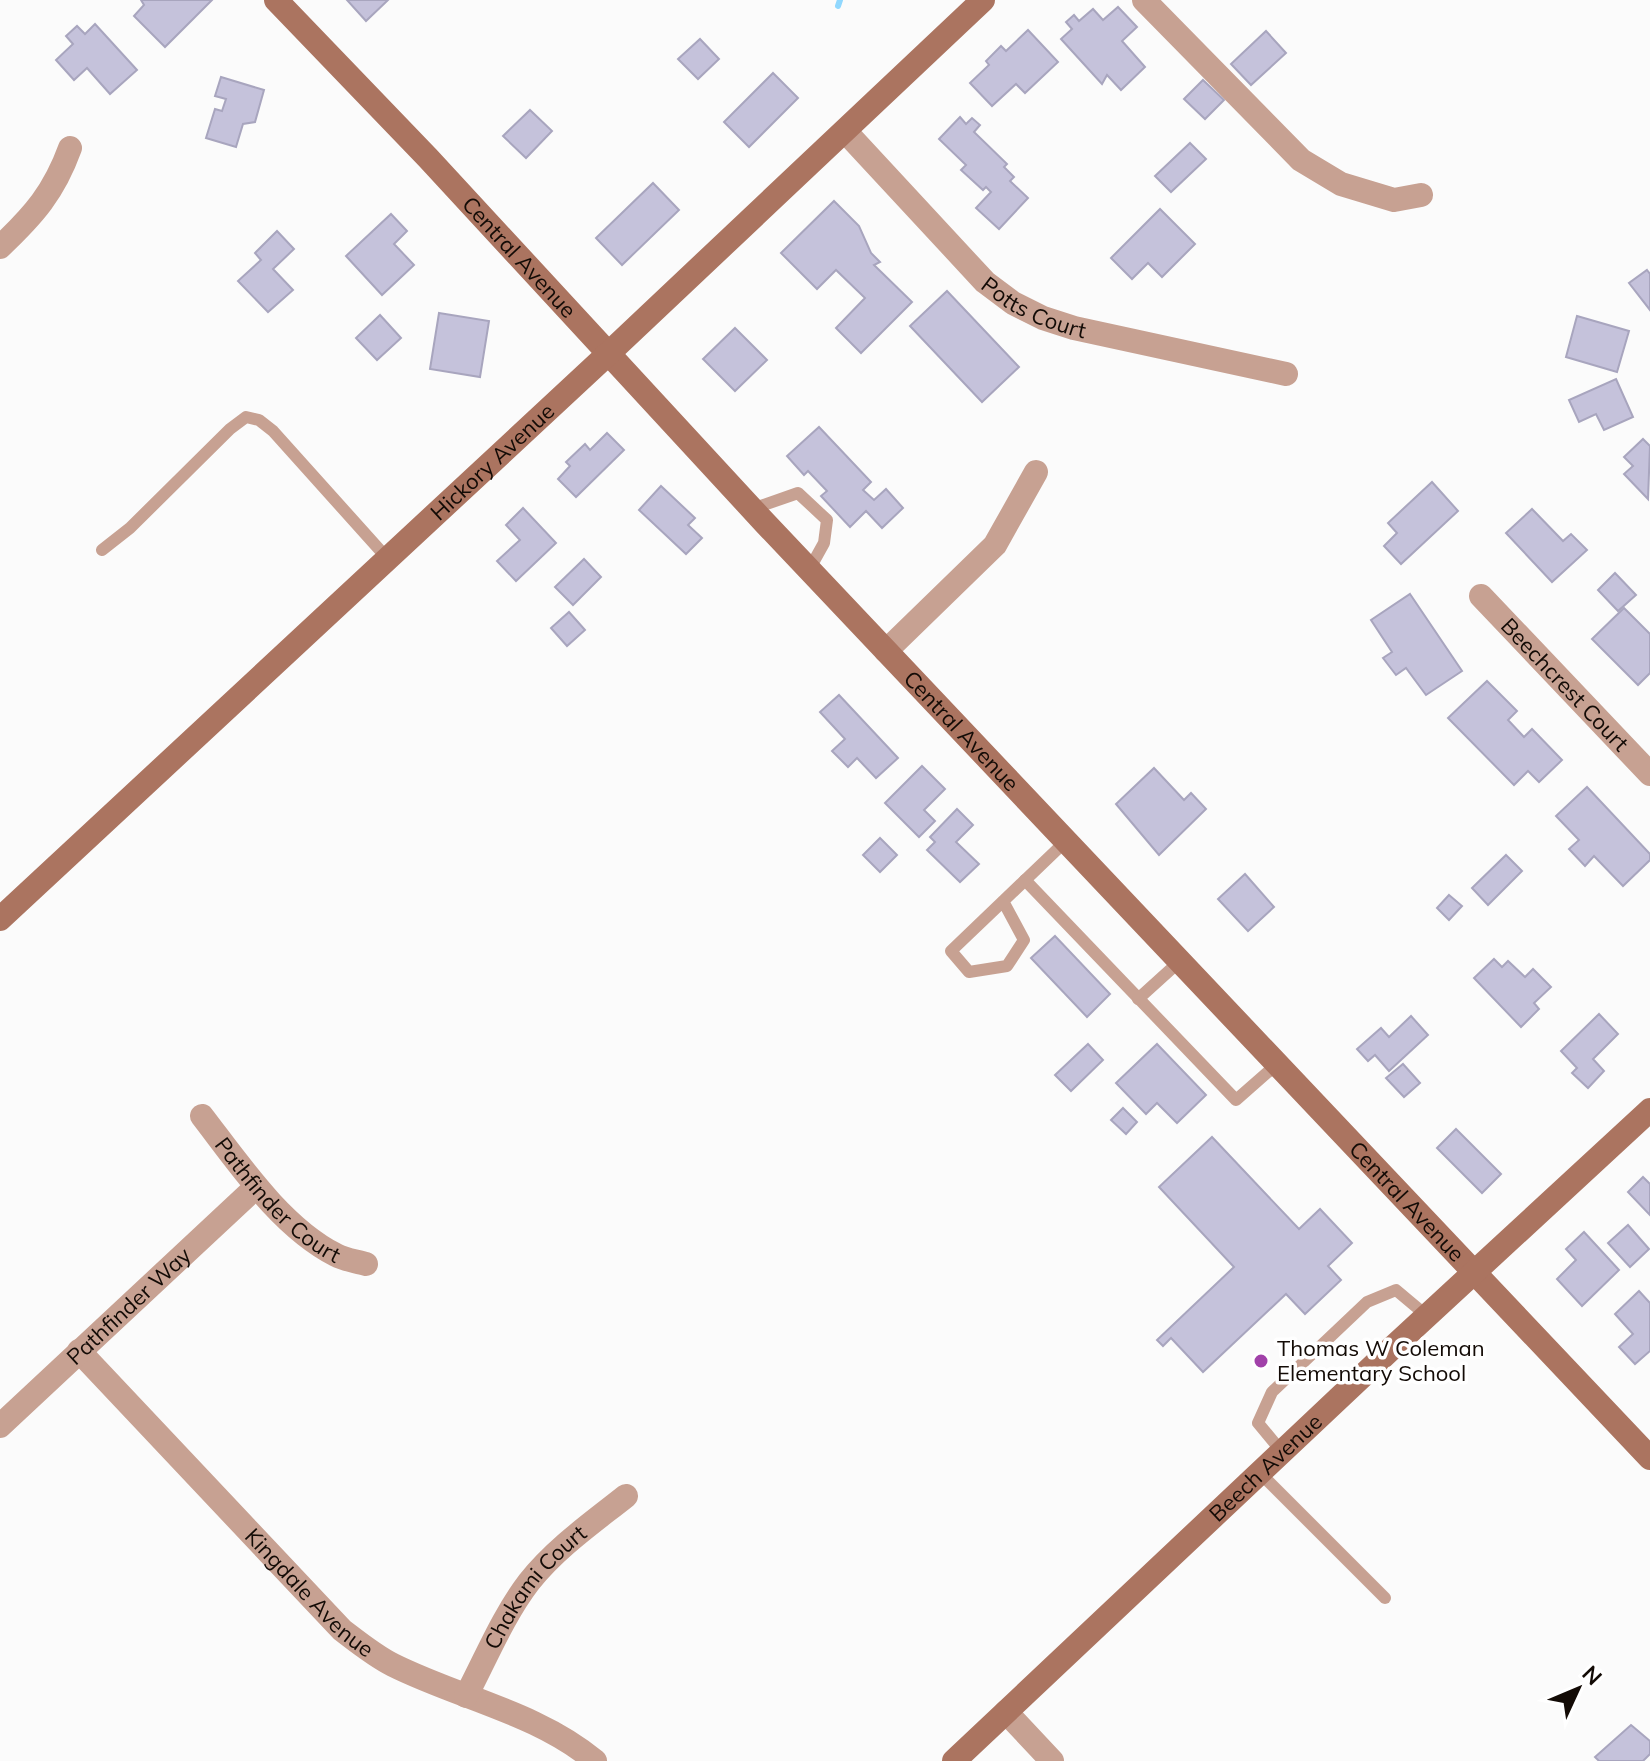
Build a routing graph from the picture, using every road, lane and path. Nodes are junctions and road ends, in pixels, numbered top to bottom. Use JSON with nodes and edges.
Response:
{"nodes":[{"id":1,"x":276,"y":0,"type":"edge"},
{"id":2,"x":983,"y":0,"type":"edge"},
{"id":3,"x":1144,"y":0,"type":"edge"},
{"id":4,"x":845,"y":131,"type":"junction"},
{"id":5,"x":70,"y":148,"type":"dead end"},
{"id":6,"x":1421,"y":195,"type":"dead end"},
{"id":7,"x":0,"y":247,"type":"edge"},
{"id":8,"x":609,"y":353,"type":"junction"},
{"id":9,"x":1286,"y":374,"type":"dead end"},
{"id":10,"x":1036,"y":472,"type":"dead end"},
{"id":11,"x":752,"y":509,"type":"junction"},
{"id":12,"x":102,"y":550,"type":"dead end"},
{"id":13,"x":387,"y":558,"type":"junction"},
{"id":14,"x":809,"y":570,"type":"junction"},
{"id":15,"x":1481,"y":596,"type":"dead end"},
{"id":16,"x":886,"y":651,"type":"junction"},
{"id":17,"x":1650,"y":774,"type":"edge"},
{"id":18,"x":1066,"y":841,"type":"junction"},
{"id":19,"x":1025,"y":880,"type":"junction"},
{"id":20,"x":1003,"y":901,"type":"junction"},
{"id":21,"x":0,"y":919,"type":"edge"},
{"id":22,"x":1180,"y":961,"type":"junction"},
{"id":23,"x":1138,"y":999,"type":"junction"},
{"id":24,"x":1277,"y":1064,"type":"junction"},
{"id":25,"x":1650,"y":1110,"type":"edge"},
{"id":26,"x":202,"y":1116,"type":"dead end"},
{"id":27,"x":256,"y":1187,"type":"junction"},
{"id":28,"x":366,"y":1264,"type":"dead end"},
{"id":29,"x":1475,"y":1273,"type":"junction"},
{"id":30,"x":1427,"y":1316,"type":"junction"},
{"id":31,"x":79,"y":1351,"type":"junction"},
{"id":32,"x":0,"y":1426,"type":"edge"},
{"id":33,"x":1282,"y":1452,"type":"junction"},
{"id":34,"x":1650,"y":1458,"type":"edge"},
{"id":35,"x":1260,"y":1473,"type":"junction"},
{"id":36,"x":626,"y":1496,"type":"dead end"},
{"id":37,"x":1385,"y":1598,"type":"dead end"},
{"id":38,"x":466,"y":1696,"type":"junction"},
{"id":39,"x":1006,"y":1712,"type":"junction"},
{"id":40,"x":595,"y":1761,"type":"edge"},
{"id":41,"x":954,"y":1761,"type":"edge"},
{"id":42,"x":1052,"y":1761,"type":"edge"}],
"edges":[{"from":1,"to":8,"type":"street","name":"Central Avenue"},
{"from":2,"to":4,"type":"street","name":"Hickory Avenue"},
{"from":3,"to":6,"type":"street"},
{"from":4,"to":8,"type":"street","name":"Hickory Avenue"},
{"from":4,"to":9,"type":"street","name":"Potts Court"},
{"from":5,"to":7,"type":"street"},
{"from":8,"to":11,"type":"street","name":"Central Avenue"},
{"from":8,"to":13,"type":"street","name":"Hickory Avenue"},
{"from":10,"to":16,"type":"street"},
{"from":11,"to":14,"type":"street","name":"Central Avenue"},
{"from":11,"to":14,"type":"lane"},
{"from":12,"to":13,"type":"lane"},
{"from":13,"to":21,"type":"street","name":"Hickory Avenue"},
{"from":14,"to":16,"type":"street","name":"Central Avenue"},
{"from":15,"to":17,"type":"street","name":"Beechcrest Court"},
{"from":16,"to":18,"type":"street","name":"Central Avenue"},
{"from":18,"to":19,"type":"lane"},
{"from":18,"to":22,"type":"street","name":"Central Avenue"},
{"from":19,"to":20,"type":"lane"},
{"from":19,"to":23,"type":"lane"},
{"from":20,"to":20,"type":"lane"},
{"from":22,"to":23,"type":"lane"},
{"from":22,"to":24,"type":"street","name":"Central Avenue"},
{"from":23,"to":24,"type":"lane"},
{"from":24,"to":29,"type":"street","name":"Central Avenue"},
{"from":25,"to":29,"type":"street","name":"Beech Avenue"},
{"from":26,"to":27,"type":"street","name":"Pathfinder Court"},
{"from":27,"to":28,"type":"street","name":"Pathfinder Court"},
{"from":27,"to":31,"type":"street","name":"Pathfinder Way"},
{"from":29,"to":30,"type":"street","name":"Beech Avenue"},
{"from":29,"to":34,"type":"street","name":"Central Avenue"},
{"from":30,"to":33,"type":"street","name":"Beech Avenue"},
{"from":30,"to":33,"type":"lane"},
{"from":31,"to":32,"type":"street","name":"Pathfinder Way"},
{"from":31,"to":38,"type":"street","name":"Kingdale Avenue"},
{"from":33,"to":35,"type":"street","name":"Beech Avenue"},
{"from":35,"to":37,"type":"lane"},
{"from":35,"to":39,"type":"street","name":"Beech Avenue"},
{"from":36,"to":38,"type":"street","name":"Chakami Court"},
{"from":38,"to":40,"type":"street","name":"Kingdale Avenue"},
{"from":39,"to":41,"type":"street","name":"Beech Avenue"},
{"from":39,"to":42,"type":"street"}]}
